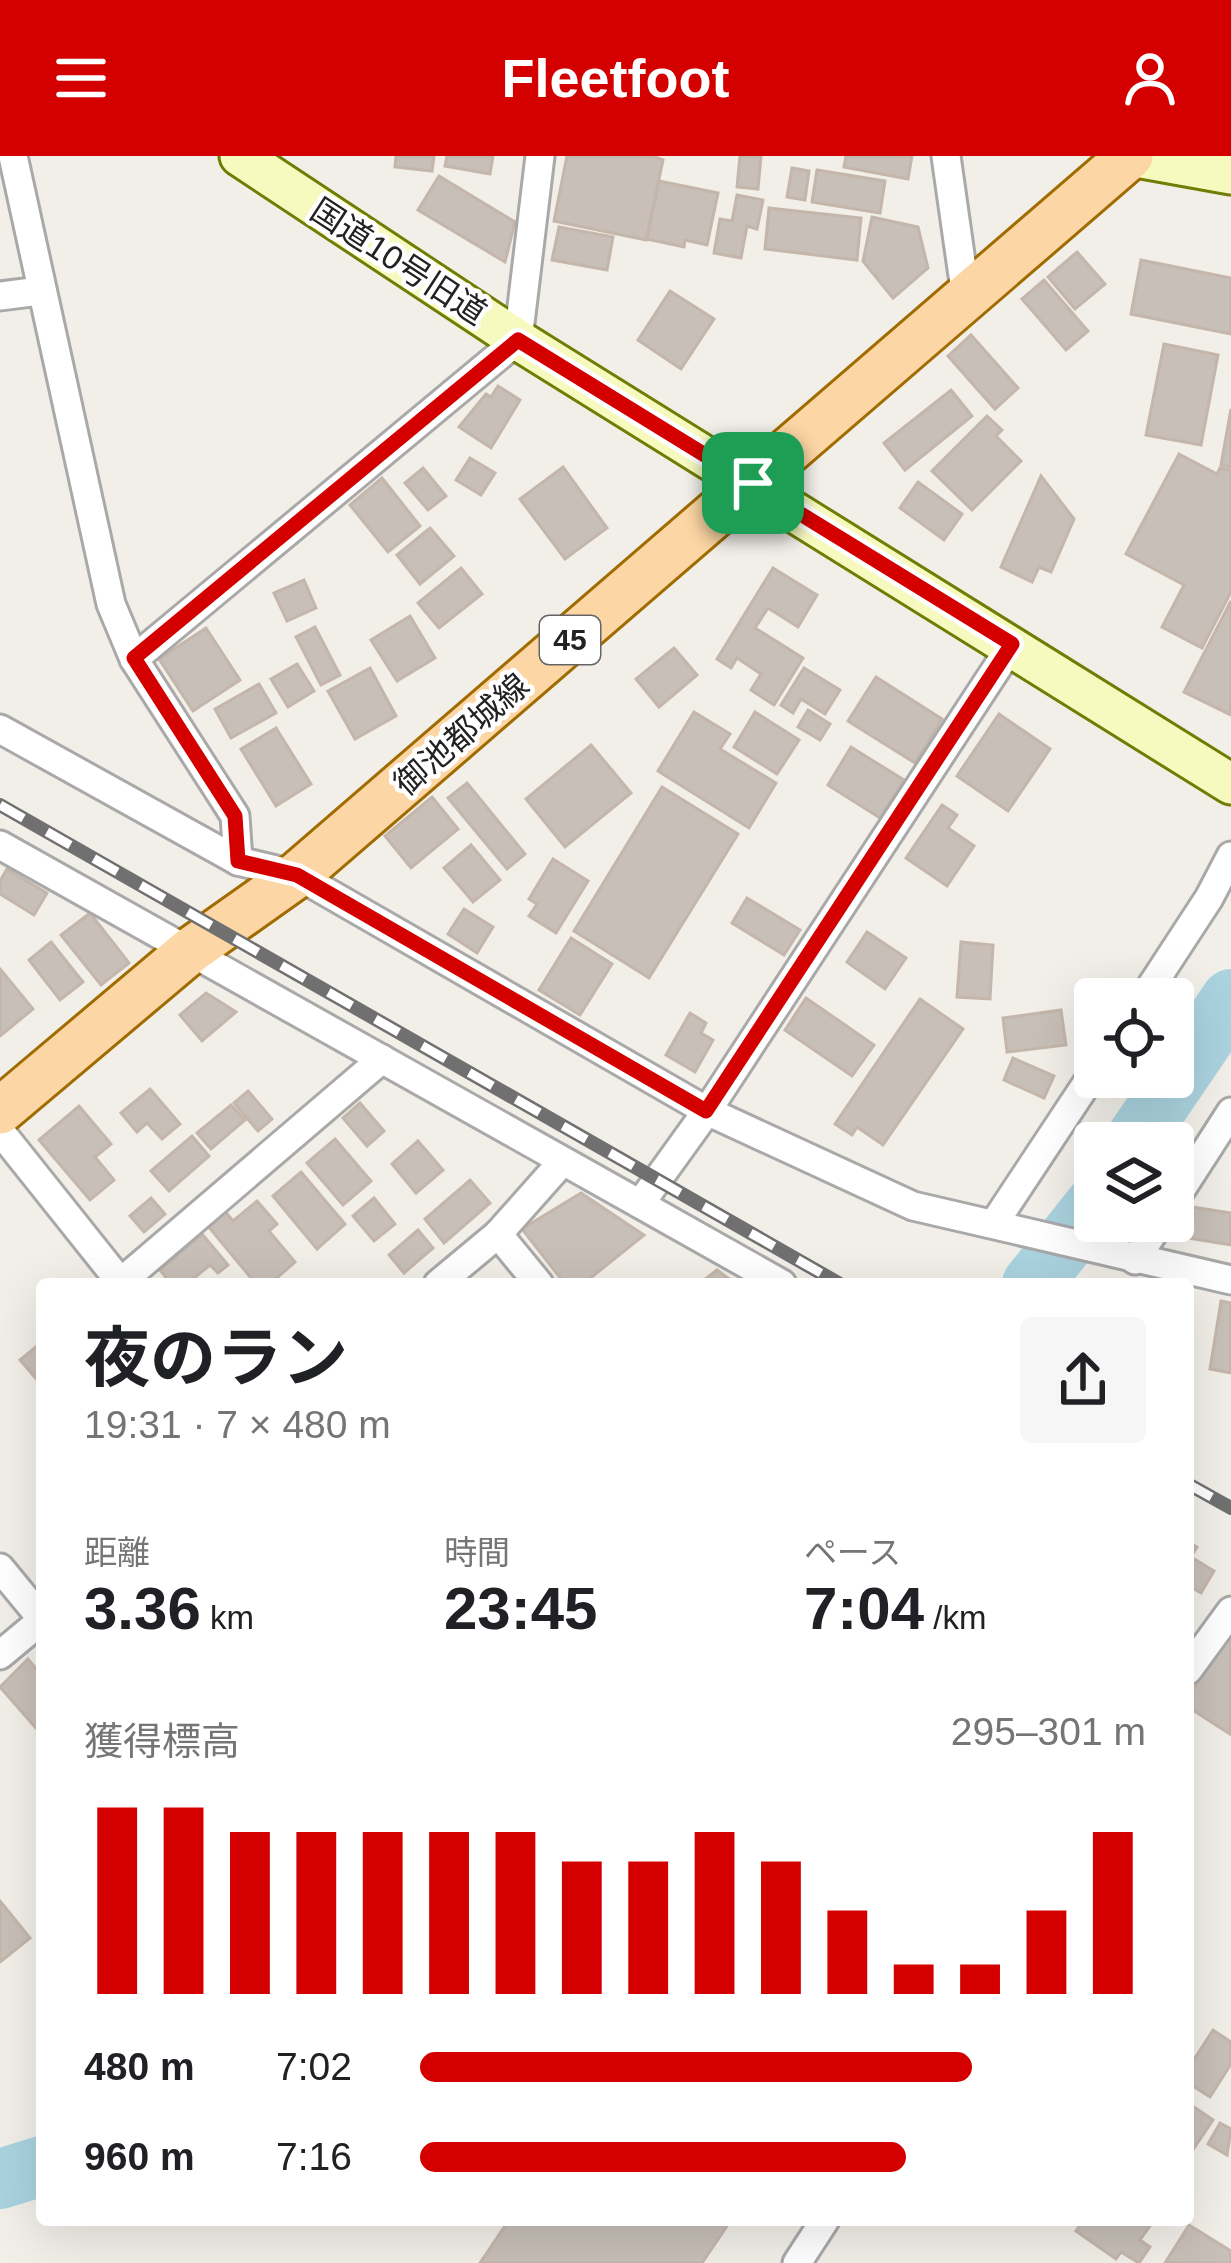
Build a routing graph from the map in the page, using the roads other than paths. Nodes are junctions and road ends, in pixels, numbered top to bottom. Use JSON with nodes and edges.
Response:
{"nodes":[{"id":1,"x":13,"y":156,"type":"edge"},
{"id":2,"x":540,"y":156,"type":"edge"},
{"id":3,"x":946,"y":156,"type":"edge"},
{"id":4,"x":1130,"y":156,"type":"edge"},
{"id":5,"x":244,"y":157,"type":"edge"},
{"id":6,"x":1231,"y":174,"type":"edge"},
{"id":7,"x":40,"y":291,"type":"junction"},
{"id":8,"x":0,"y":296,"type":"edge"},
{"id":9,"x":966,"y":297,"type":"junction"},
{"id":10,"x":518,"y":340,"type":"junction"},
{"id":11,"x":753,"y":483,"type":"junction"},
{"id":12,"x":1012,"y":644,"type":"junction"},
{"id":13,"x":134,"y":658,"type":"junction"},
{"id":14,"x":0,"y":729,"type":"edge"},
{"id":15,"x":1231,"y":784,"type":"edge"},
{"id":16,"x":0,"y":845,"type":"edge"},
{"id":17,"x":1231,"y":856,"type":"edge"},
{"id":18,"x":238,"y":861,"type":"junction"},
{"id":19,"x":297,"y":875,"type":"junction"},
{"id":20,"x":191,"y":950,"type":"junction"},
{"id":21,"x":1157,"y":978,"type":"edge"},
{"id":22,"x":382,"y":1059,"type":"junction"},
{"id":23,"x":1080,"y":1098,"type":"edge"},
{"id":24,"x":0,"y":1111,"type":"edge"},
{"id":25,"x":706,"y":1111,"type":"junction"},
{"id":26,"x":1231,"y":1112,"type":"edge"},
{"id":27,"x":0,"y":1131,"type":"edge"},
{"id":28,"x":562,"y":1162,"type":"junction"},
{"id":29,"x":1194,"y":1169,"type":"edge"},
{"id":30,"x":640,"y":1204,"type":"junction"},
{"id":31,"x":1007,"y":1227,"type":"junction"},
{"id":32,"x":498,"y":1234,"type":"junction"},
{"id":33,"x":1147,"y":1242,"type":"edge"},
{"id":34,"x":1135,"y":1260,"type":"junction"},
{"id":35,"x":117,"y":1278,"type":"edge"},
{"id":36,"x":127,"y":1278,"type":"edge"},
{"id":37,"x":445,"y":1278,"type":"edge"},
{"id":38,"x":534,"y":1278,"type":"edge"},
{"id":39,"x":771,"y":1278,"type":"edge"},
{"id":40,"x":1231,"y":1280,"type":"edge"},
{"id":41,"x":0,"y":1568,"type":"edge"},
{"id":42,"x":1231,"y":1611,"type":"edge"},
{"id":43,"x":36,"y":1612,"type":"edge"},
{"id":44,"x":36,"y":1624,"type":"edge"},
{"id":45,"x":0,"y":1654,"type":"edge"},
{"id":46,"x":1194,"y":1662,"type":"edge"},
{"id":47,"x":821,"y":2226,"type":"edge"},
{"id":48,"x":796,"y":2263,"type":"edge"}],
"edges":[{"from":1,"to":7,"type":"street"},
{"from":2,"to":10,"type":"street"},
{"from":3,"to":9,"type":"street"},
{"from":4,"to":6,"type":"street"},
{"from":4,"to":9,"type":"main road","name":"御池都城線","number":"45"},
{"from":5,"to":10,"type":"street","name":"国道10号旧道"},
{"from":7,"to":8,"type":"street"},
{"from":7,"to":13,"type":"street"},
{"from":9,"to":11,"type":"main road","name":"御池都城線","number":"45"},
{"from":10,"to":11,"type":"street","name":"国道10号旧道"},
{"from":10,"to":13,"type":"street"},
{"from":11,"to":12,"type":"street","name":"国道10号旧道"},
{"from":11,"to":19,"type":"main road","name":"御池都城線","number":"45"},
{"from":12,"to":15,"type":"street","name":"国道10号旧道"},
{"from":12,"to":25,"type":"street"},
{"from":13,"to":18,"type":"street"},
{"from":14,"to":18,"type":"street"},
{"from":16,"to":20,"type":"street"},
{"from":17,"to":21,"type":"street"},
{"from":18,"to":19,"type":"street"},
{"from":19,"to":20,"type":"main road","name":"御池都城線","number":"45"},
{"from":19,"to":25,"type":"street"},
{"from":20,"to":22,"type":"street"},
{"from":20,"to":24,"type":"main road","name":"御池都城線","number":"45"},
{"from":22,"to":28,"type":"street"},
{"from":22,"to":36,"type":"street"},
{"from":23,"to":31,"type":"street"},
{"from":25,"to":30,"type":"street"},
{"from":25,"to":31,"type":"street"},
{"from":26,"to":29,"type":"street"},
{"from":27,"to":35,"type":"street"},
{"from":28,"to":30,"type":"street"},
{"from":28,"to":32,"type":"street"},
{"from":30,"to":39,"type":"street"},
{"from":31,"to":34,"type":"street"},
{"from":32,"to":37,"type":"street"},
{"from":32,"to":38,"type":"street"},
{"from":33,"to":34,"type":"street"},
{"from":34,"to":40,"type":"street"},
{"from":41,"to":43,"type":"street"},
{"from":42,"to":46,"type":"street"},
{"from":44,"to":45,"type":"street"},
{"from":47,"to":48,"type":"street"}]}
